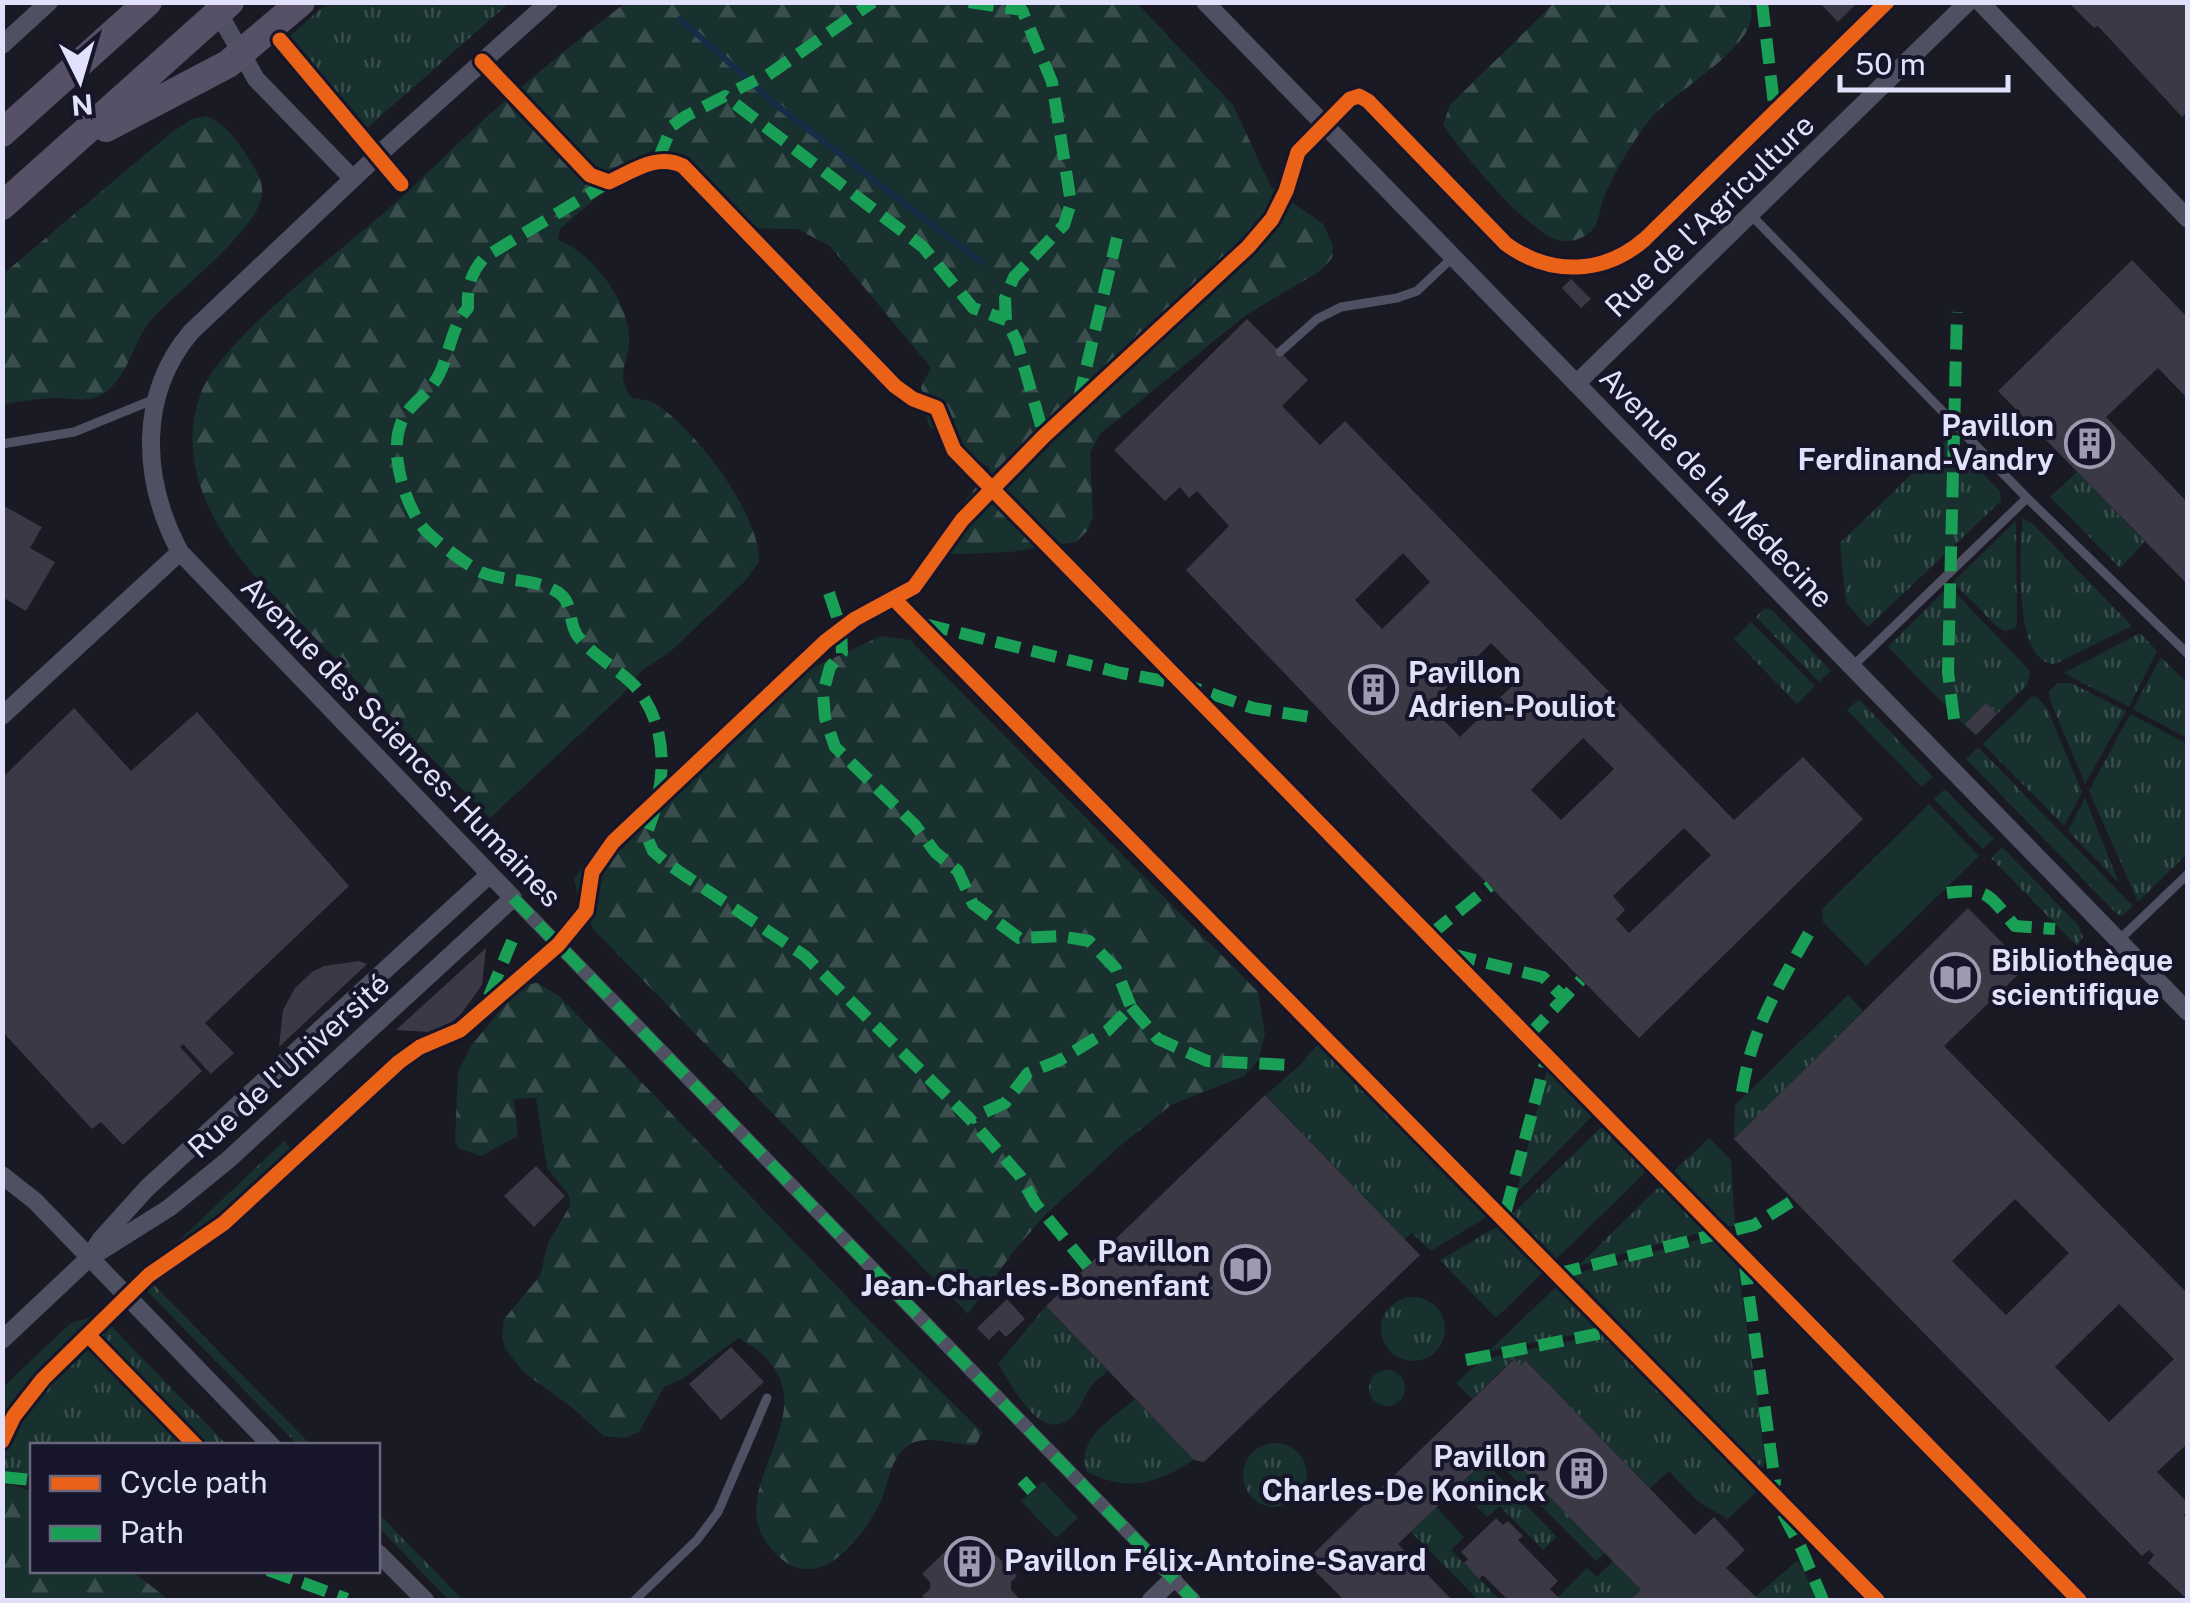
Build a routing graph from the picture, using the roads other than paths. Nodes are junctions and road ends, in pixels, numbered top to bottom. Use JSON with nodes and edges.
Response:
{"nodes":[{"id":1,"x":49,"y":2,"type":"edge"},
{"id":2,"x":148,"y":2,"type":"edge"},
{"id":3,"x":301,"y":2,"type":"edge"},
{"id":4,"x":549,"y":2,"type":"edge"},
{"id":5,"x":1205,"y":2,"type":"edge"},
{"id":6,"x":1968,"y":2,"type":"edge"},
{"id":7,"x":1980,"y":2,"type":"edge"},
{"id":8,"x":220,"y":6,"type":"edge"},
{"id":9,"x":2,"y":45,"type":"edge"},
{"id":10,"x":240,"y":55,"type":"junction"},
{"id":11,"x":2,"y":133,"type":"edge"},
{"id":12,"x":58,"y":157,"type":"junction"},
{"id":13,"x":353,"y":179,"type":"junction"},
{"id":14,"x":2,"y":206,"type":"edge"},
{"id":15,"x":1752,"y":216,"type":"junction"},
{"id":16,"x":2188,"y":219,"type":"edge"},
{"id":17,"x":1452,"y":258,"type":"junction"},
{"id":18,"x":1280,"y":352,"type":"dead end"},
{"id":19,"x":1576,"y":384,"type":"junction"},
{"id":20,"x":155,"y":398,"type":"junction"},
{"id":21,"x":2,"y":444,"type":"edge"},
{"id":22,"x":2028,"y":498,"type":"junction"},
{"id":23,"x":180,"y":552,"type":"junction"},
{"id":24,"x":2188,"y":654,"type":"edge"},
{"id":25,"x":1852,"y":668,"type":"junction"},
{"id":26,"x":2,"y":716,"type":"edge"},
{"id":27,"x":490,"y":874,"type":"junction"},
{"id":28,"x":2188,"y":874,"type":"edge"},
{"id":29,"x":513,"y":898,"type":"junction"},
{"id":30,"x":2118,"y":940,"type":"junction"},
{"id":31,"x":2188,"y":1012,"type":"edge"},
{"id":32,"x":2,"y":1175,"type":"edge"},
{"id":33,"x":88,"y":1259,"type":"junction"},
{"id":34,"x":2,"y":1340,"type":"edge"},
{"id":35,"x":767,"y":1398,"type":"dead end"},
{"id":36,"x":269,"y":1443,"type":"edge"},
{"id":37,"x":380,"y":1554,"type":"edge"},
{"id":38,"x":1173,"y":1579,"type":"junction"},
{"id":39,"x":425,"y":1600,"type":"edge"},
{"id":40,"x":635,"y":1600,"type":"edge"},
{"id":41,"x":1151,"y":1600,"type":"edge"},
{"id":42,"x":1194,"y":1600,"type":"edge"}],
"edges":[{"from":1,"to":9,"type":"street"},
{"from":2,"to":11,"type":"main road"},
{"from":3,"to":10,"type":"main road"},
{"from":4,"to":13,"type":"street","name":"Avenue des Sciences-Humaines"},
{"from":5,"to":17,"type":"street","name":"Avenue de la Médecine"},
{"from":6,"to":15,"type":"street","name":"Rue de l'Agriculture"},
{"from":7,"to":16,"type":"street"},
{"from":8,"to":10,"type":"street"},
{"from":8,"to":12,"type":"main road"},
{"from":10,"to":12,"type":"main road"},
{"from":10,"to":13,"type":"street"},
{"from":12,"to":14,"type":"main road"},
{"from":13,"to":20,"type":"street","name":"Avenue des Sciences-Humaines"},
{"from":15,"to":19,"type":"street","name":"Rue de l'Agriculture"},
{"from":15,"to":22,"type":"lane"},
{"from":17,"to":18,"type":"lane"},
{"from":17,"to":19,"type":"street","name":"Avenue de la Médecine"},
{"from":19,"to":25,"type":"street","name":"Avenue de la Médecine"},
{"from":20,"to":21,"type":"lane"},
{"from":20,"to":23,"type":"street","name":"Avenue des Sciences-Humaines"},
{"from":22,"to":24,"type":"lane"},
{"from":22,"to":25,"type":"lane"},
{"from":23,"to":26,"type":"street"},
{"from":23,"to":27,"type":"street","name":"Avenue des Sciences-Humaines"},
{"from":25,"to":30,"type":"street","name":"Avenue de la Médecine"},
{"from":27,"to":29,"type":"street","name":"Avenue des Sciences-Humaines"},
{"from":27,"to":33,"type":"street","name":"Rue de l'Université"},
{"from":28,"to":30,"type":"lane"},
{"from":29,"to":33,"type":"street","name":"Rue de l'Université"},
{"from":29,"to":38,"type":"street","name":"Avenue des Sciences-Humaines"},
{"from":30,"to":31,"type":"street","name":"Avenue de la Médecine"},
{"from":32,"to":33,"type":"street"},
{"from":33,"to":34,"type":"street","name":"Rue de l'Université"},
{"from":33,"to":36,"type":"street"},
{"from":35,"to":40,"type":"lane"},
{"from":37,"to":39,"type":"street"},
{"from":38,"to":41,"type":"street"},
{"from":38,"to":42,"type":"street","name":"Avenue des Sciences-Humaines"}]}
